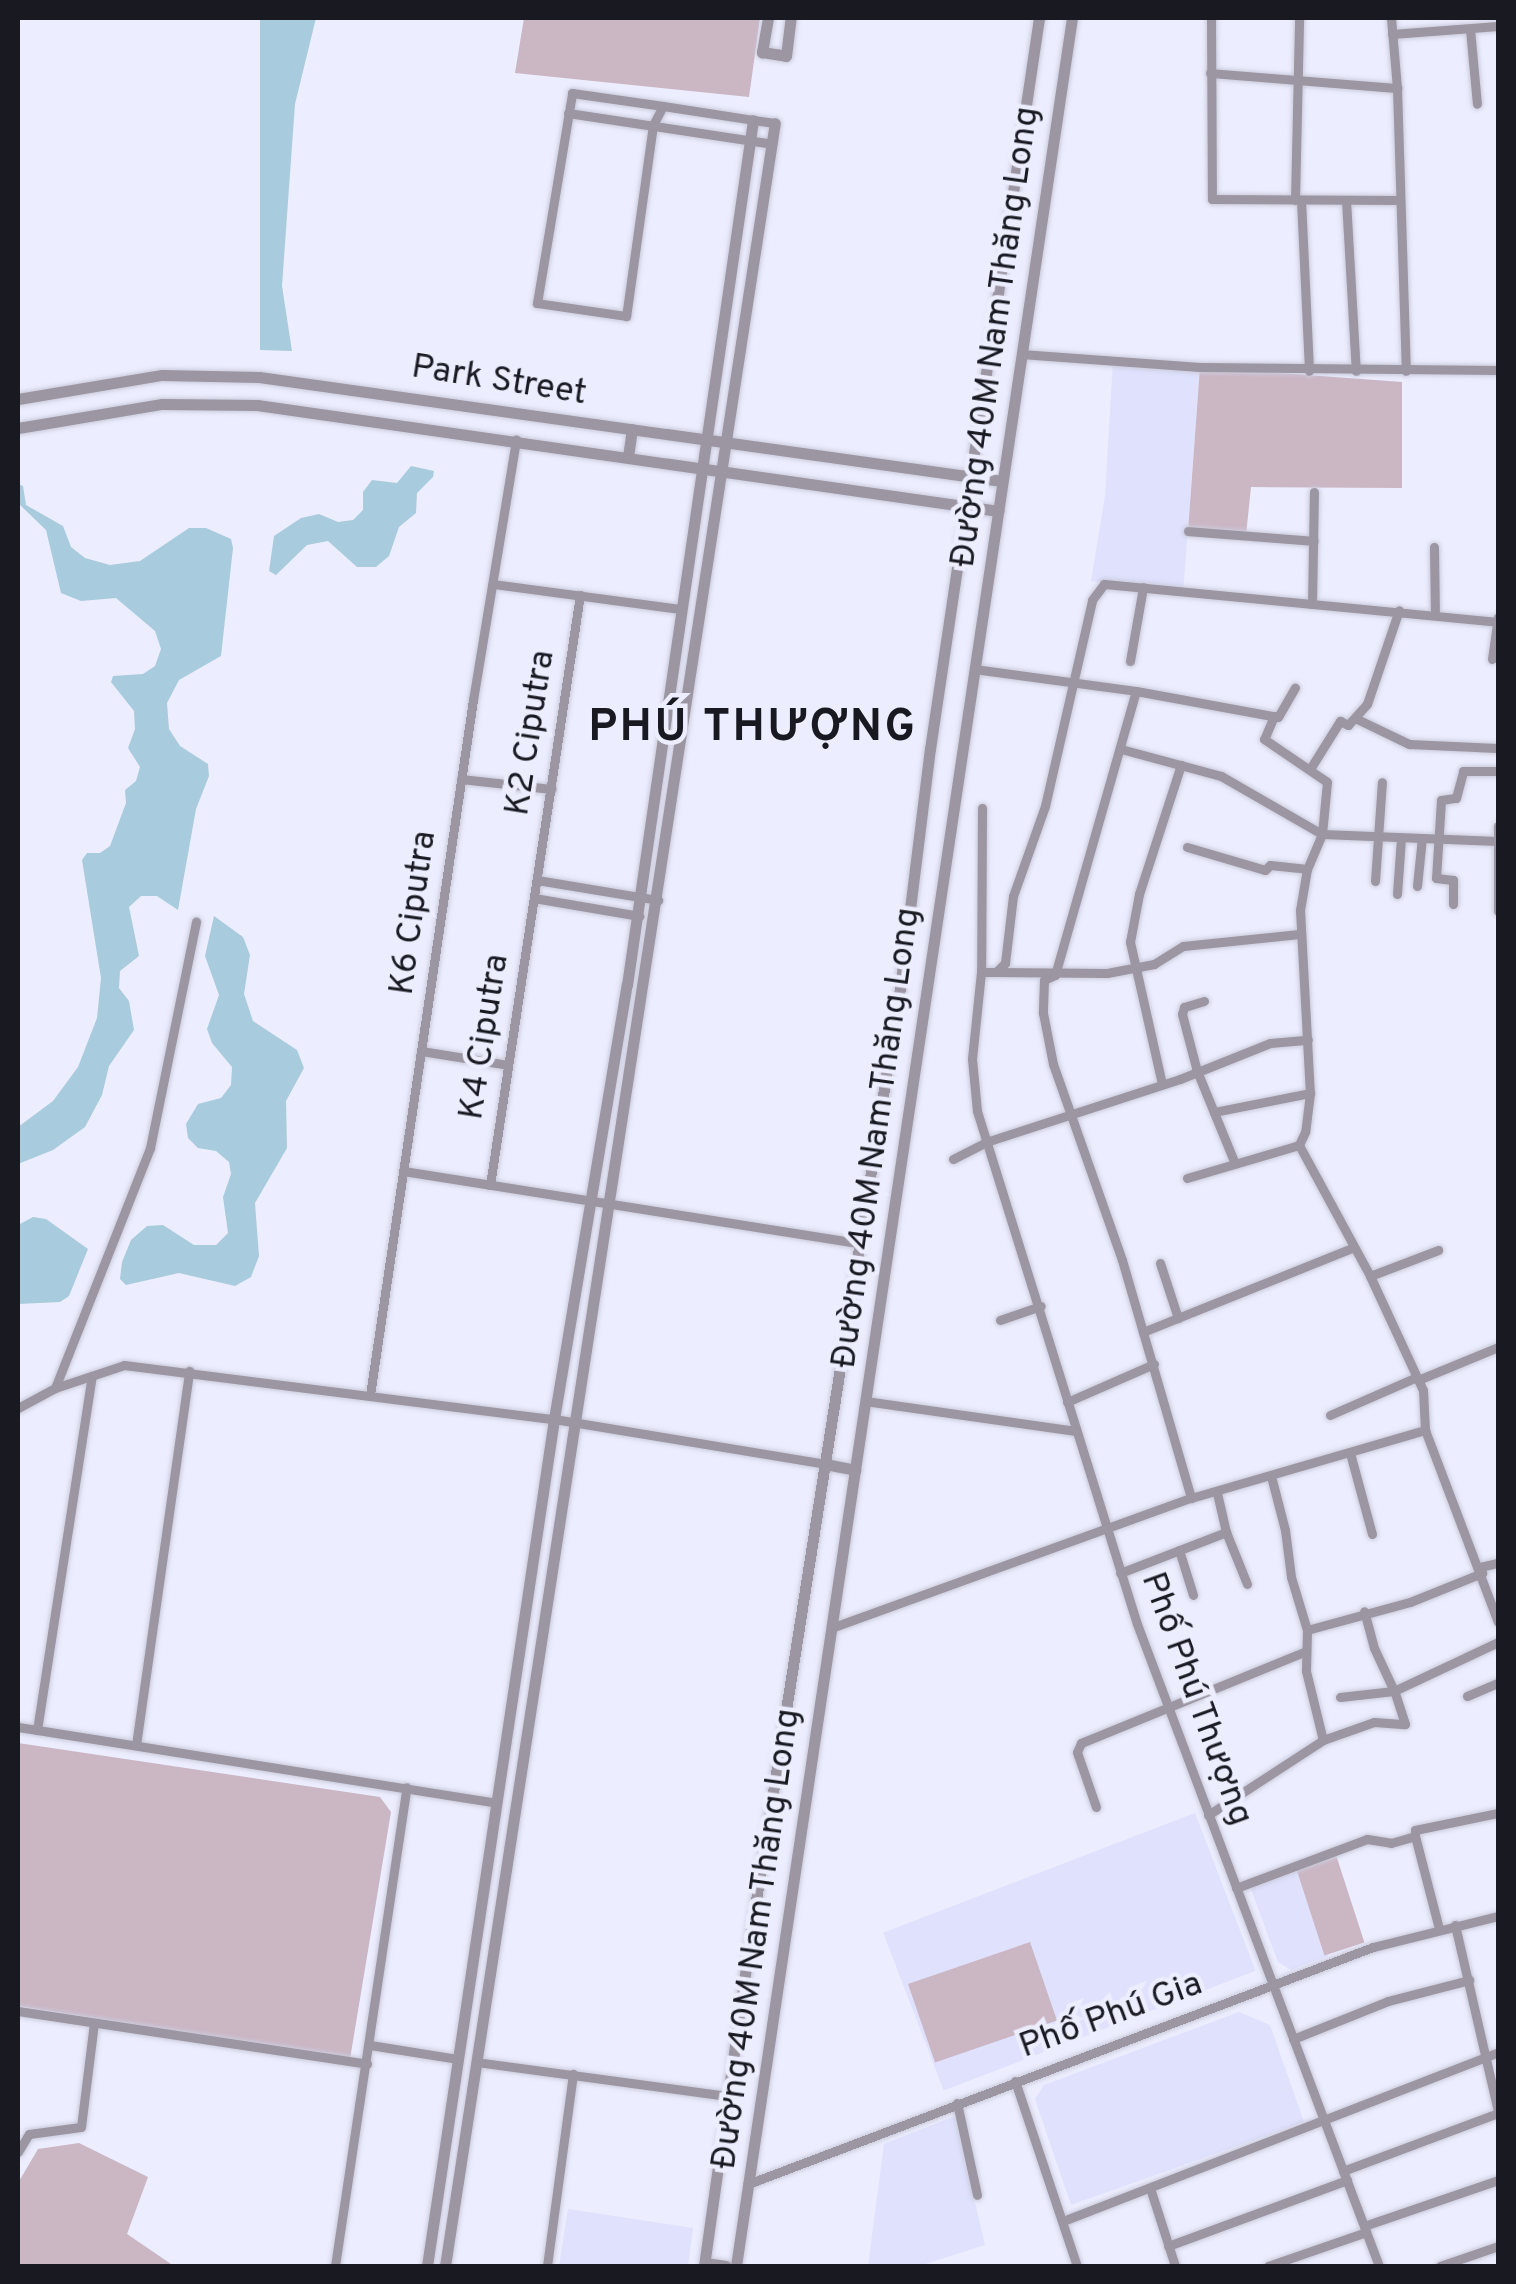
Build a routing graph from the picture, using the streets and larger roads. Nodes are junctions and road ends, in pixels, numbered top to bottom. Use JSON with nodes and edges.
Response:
{"nodes":[{"id":1,"x":768,"y":18,"type":"edge"},
{"id":2,"x":791,"y":18,"type":"edge"},
{"id":3,"x":1039,"y":18,"type":"edge"},
{"id":4,"x":1072,"y":18,"type":"edge"},
{"id":5,"x":1210,"y":18,"type":"edge"},
{"id":6,"x":1299,"y":18,"type":"edge"},
{"id":7,"x":1390,"y":18,"type":"edge"},
{"id":8,"x":1498,"y":26,"type":"edge"},
{"id":9,"x":1470,"y":29,"type":"junction"},
{"id":10,"x":1392,"y":34,"type":"junction"},
{"id":11,"x":1210,"y":73,"type":"junction"},
{"id":12,"x":1298,"y":78,"type":"junction"},
{"id":13,"x":1397,"y":88,"type":"junction"},
{"id":14,"x":1476,"y":104,"type":"dead end"},
{"id":15,"x":663,"y":106,"type":"junction"},
{"id":16,"x":568,"y":112,"type":"junction"},
{"id":17,"x":753,"y":120,"type":"junction"},
{"id":18,"x":775,"y":123,"type":"joint"},
{"id":19,"x":653,"y":125,"type":"junction"},
{"id":20,"x":749,"y":140,"type":"junction"},
{"id":21,"x":772,"y":144,"type":"junction"},
{"id":22,"x":1298,"y":200,"type":"junction"},
{"id":23,"x":1346,"y":200,"type":"junction"},
{"id":24,"x":1399,"y":200,"type":"junction"},
{"id":25,"x":1022,"y":354,"type":"junction"},
{"id":26,"x":1498,"y":370,"type":"edge"},
{"id":27,"x":1309,"y":371,"type":"junction"},
{"id":28,"x":1356,"y":371,"type":"junction"},
{"id":29,"x":1406,"y":371,"type":"junction"},
{"id":30,"x":18,"y":399,"type":"edge"},
{"id":31,"x":18,"y":428,"type":"edge"},
{"id":32,"x":632,"y":429,"type":"junction"},
{"id":33,"x":704,"y":439,"type":"junction"},
{"id":34,"x":516,"y":440,"type":"junction"},
{"id":35,"x":726,"y":442,"type":"junction"},
{"id":36,"x":628,"y":457,"type":"junction"},
{"id":37,"x":699,"y":467,"type":"junction"},
{"id":38,"x":722,"y":470,"type":"junction"},
{"id":39,"x":972,"y":477,"type":"junction"},
{"id":40,"x":1002,"y":482,"type":"junction"},
{"id":41,"x":1314,"y":492,"type":"dead end"},
{"id":42,"x":967,"y":507,"type":"junction"},
{"id":43,"x":998,"y":511,"type":"junction"},
{"id":44,"x":1188,"y":531,"type":"dead end"},
{"id":45,"x":1314,"y":541,"type":"junction"},
{"id":46,"x":1434,"y":548,"type":"dead end"},
{"id":47,"x":493,"y":584,"type":"junction"},
{"id":48,"x":1142,"y":588,"type":"junction"},
{"id":49,"x":580,"y":595,"type":"junction"},
{"id":50,"x":1312,"y":604,"type":"junction"},
{"id":51,"x":681,"y":609,"type":"junction"},
{"id":52,"x":1399,"y":610,"type":"junction"},
{"id":53,"x":1436,"y":615,"type":"junction"},
{"id":54,"x":1498,"y":621,"type":"edge"},
{"id":55,"x":1492,"y":658,"type":"dead end"},
{"id":56,"x":1130,"y":661,"type":"dead end"},
{"id":57,"x":974,"y":669,"type":"junction"},
{"id":58,"x":1074,"y":682,"type":"junction"},
{"id":59,"x":1295,"y":688,"type":"dead end"},
{"id":60,"x":1136,"y":691,"type":"junction"},
{"id":61,"x":1274,"y":716,"type":"junction"},
{"id":62,"x":1356,"y":720,"type":"junction"},
{"id":63,"x":1498,"y":748,"type":"edge"},
{"id":64,"x":1121,"y":749,"type":"junction"},
{"id":65,"x":1180,"y":765,"type":"junction"},
{"id":66,"x":1310,"y":769,"type":"junction"},
{"id":67,"x":1498,"y":771,"type":"edge"},
{"id":68,"x":461,"y":779,"type":"junction"},
{"id":69,"x":1382,"y":782,"type":"dead end"},
{"id":70,"x":550,"y":789,"type":"junction"},
{"id":71,"x":982,"y":808,"type":"dead end"},
{"id":72,"x":1498,"y":826,"type":"edge"},
{"id":73,"x":1322,"y":834,"type":"junction"},
{"id":74,"x":1379,"y":838,"type":"junction"},
{"id":75,"x":1402,"y":838,"type":"junction"},
{"id":76,"x":1422,"y":838,"type":"junction"},
{"id":77,"x":1436,"y":838,"type":"junction"},
{"id":78,"x":1498,"y":841,"type":"edge"},
{"id":79,"x":1187,"y":847,"type":"dead end"},
{"id":80,"x":1307,"y":869,"type":"junction"},
{"id":81,"x":536,"y":880,"type":"junction"},
{"id":82,"x":1375,"y":880,"type":"dead end"},
{"id":83,"x":1417,"y":886,"type":"dead end"},
{"id":84,"x":1397,"y":894,"type":"dead end"},
{"id":85,"x":534,"y":898,"type":"junction"},
{"id":86,"x":639,"y":898,"type":"junction"},
{"id":87,"x":658,"y":900,"type":"junction"},
{"id":88,"x":1453,"y":904,"type":"dead end"},
{"id":89,"x":1498,"y":911,"type":"edge"},
{"id":90,"x":636,"y":915,"type":"junction"},
{"id":91,"x":655,"y":918,"type":"junction"},
{"id":92,"x":196,"y":922,"type":"dead end"},
{"id":93,"x":1300,"y":934,"type":"junction"},
{"id":94,"x":1135,"y":966,"type":"junction"},
{"id":95,"x":981,"y":972,"type":"junction"},
{"id":96,"x":996,"y":972,"type":"junction"},
{"id":97,"x":1056,"y":976,"type":"junction"},
{"id":98,"x":1204,"y":1001,"type":"dead end"},
{"id":99,"x":1308,"y":1040,"type":"junction"},
{"id":100,"x":421,"y":1051,"type":"junction"},
{"id":101,"x":508,"y":1065,"type":"junction"},
{"id":102,"x":1197,"y":1071,"type":"junction"},
{"id":103,"x":1162,"y":1084,"type":"junction"},
{"id":104,"x":1310,"y":1094,"type":"junction"},
{"id":105,"x":1214,"y":1112,"type":"junction"},
{"id":106,"x":1074,"y":1116,"type":"junction"},
{"id":107,"x":986,"y":1142,"type":"junction"},
{"id":108,"x":1299,"y":1146,"type":"junction"},
{"id":109,"x":952,"y":1159,"type":"dead end"},
{"id":110,"x":1234,"y":1161,"type":"junction"},
{"id":111,"x":403,"y":1172,"type":"junction"},
{"id":112,"x":1187,"y":1178,"type":"dead end"},
{"id":113,"x":490,"y":1185,"type":"junction"},
{"id":114,"x":592,"y":1202,"type":"junction"},
{"id":115,"x":610,"y":1206,"type":"junction"},
{"id":116,"x":860,"y":1243,"type":"junction"},
{"id":117,"x":1352,"y":1248,"type":"junction"},
{"id":118,"x":1438,"y":1250,"type":"dead end"},
{"id":119,"x":1160,"y":1262,"type":"dead end"},
{"id":120,"x":1370,"y":1276,"type":"junction"},
{"id":121,"x":1041,"y":1306,"type":"junction"},
{"id":122,"x":1178,"y":1318,"type":"junction"},
{"id":123,"x":1000,"y":1320,"type":"dead end"},
{"id":124,"x":1143,"y":1332,"type":"junction"},
{"id":125,"x":1498,"y":1347,"type":"edge"},
{"id":126,"x":1154,"y":1364,"type":"junction"},
{"id":127,"x":189,"y":1372,"type":"junction"},
{"id":128,"x":92,"y":1376,"type":"junction"},
{"id":129,"x":1417,"y":1378,"type":"junction"},
{"id":130,"x":55,"y":1388,"type":"junction"},
{"id":131,"x":370,"y":1395,"type":"junction"},
{"id":132,"x":865,"y":1402,"type":"junction"},
{"id":133,"x":1068,"y":1402,"type":"junction"},
{"id":134,"x":18,"y":1408,"type":"edge"},
{"id":135,"x":1330,"y":1415,"type":"dead end"},
{"id":136,"x":554,"y":1418,"type":"junction"},
{"id":137,"x":574,"y":1422,"type":"junction"},
{"id":138,"x":1425,"y":1430,"type":"junction"},
{"id":139,"x":1076,"y":1432,"type":"junction"},
{"id":140,"x":1350,"y":1453,"type":"junction"},
{"id":141,"x":825,"y":1464,"type":"junction"},
{"id":142,"x":855,"y":1470,"type":"junction"},
{"id":143,"x":1270,"y":1476,"type":"junction"},
{"id":144,"x":1216,"y":1493,"type":"junction"},
{"id":145,"x":1191,"y":1498,"type":"junction"},
{"id":146,"x":1108,"y":1529,"type":"junction"},
{"id":147,"x":1226,"y":1532,"type":"junction"},
{"id":148,"x":1372,"y":1534,"type":"dead end"},
{"id":149,"x":1179,"y":1550,"type":"junction"},
{"id":150,"x":1498,"y":1563,"type":"edge"},
{"id":151,"x":1481,"y":1570,"type":"junction"},
{"id":152,"x":1120,"y":1573,"type":"junction"},
{"id":153,"x":1247,"y":1584,"type":"dead end"},
{"id":154,"x":1193,"y":1595,"type":"dead end"},
{"id":155,"x":1496,"y":1607,"type":"edge"},
{"id":156,"x":1364,"y":1612,"type":"junction"},
{"id":157,"x":1498,"y":1622,"type":"edge"},
{"id":158,"x":831,"y":1628,"type":"junction"},
{"id":159,"x":1307,"y":1630,"type":"junction"},
{"id":160,"x":1498,"y":1642,"type":"edge"},
{"id":161,"x":1306,"y":1651,"type":"junction"},
{"id":162,"x":1498,"y":1683,"type":"edge"},
{"id":163,"x":1394,"y":1691,"type":"junction"},
{"id":164,"x":1340,"y":1696,"type":"dead end"},
{"id":165,"x":1467,"y":1696,"type":"dead end"},
{"id":166,"x":1166,"y":1707,"type":"junction"},
{"id":167,"x":18,"y":1727,"type":"edge"},
{"id":168,"x":37,"y":1730,"type":"junction"},
{"id":169,"x":1323,"y":1740,"type":"junction"},
{"id":170,"x":136,"y":1745,"type":"junction"},
{"id":171,"x":407,"y":1786,"type":"junction"},
{"id":172,"x":494,"y":1802,"type":"junction"},
{"id":173,"x":515,"y":1805,"type":"junction"},
{"id":174,"x":1096,"y":1807,"type":"dead end"},
{"id":175,"x":1498,"y":1813,"type":"edge"},
{"id":176,"x":1208,"y":1815,"type":"junction"},
{"id":177,"x":1415,"y":1836,"type":"junction"},
{"id":178,"x":1236,"y":1888,"type":"junction"},
{"id":179,"x":1498,"y":1916,"type":"edge"},
{"id":180,"x":1455,"y":1926,"type":"junction"},
{"id":181,"x":1439,"y":1930,"type":"junction"},
{"id":182,"x":1468,"y":1980,"type":"junction"},
{"id":183,"x":1272,"y":1986,"type":"junction"},
{"id":184,"x":18,"y":2011,"type":"edge"},
{"id":185,"x":94,"y":2023,"type":"junction"},
{"id":186,"x":1293,"y":2039,"type":"junction"},
{"id":187,"x":370,"y":2045,"type":"junction"},
{"id":188,"x":1498,"y":2052,"type":"edge"},
{"id":189,"x":1487,"y":2054,"type":"junction"},
{"id":190,"x":457,"y":2059,"type":"junction"},
{"id":191,"x":476,"y":2062,"type":"junction"},
{"id":192,"x":367,"y":2064,"type":"junction"},
{"id":193,"x":573,"y":2074,"type":"junction"},
{"id":194,"x":1015,"y":2080,"type":"junction"},
{"id":195,"x":727,"y":2096,"type":"junction"},
{"id":196,"x":957,"y":2103,"type":"junction"},
{"id":197,"x":1498,"y":2112,"type":"edge"},
{"id":198,"x":1324,"y":2120,"type":"junction"},
{"id":199,"x":18,"y":2152,"type":"edge"},
{"id":200,"x":1345,"y":2175,"type":"junction"},
{"id":201,"x":1498,"y":2180,"type":"edge"},
{"id":202,"x":748,"y":2184,"type":"junction"},
{"id":203,"x":1150,"y":2188,"type":"junction"},
{"id":204,"x":977,"y":2194,"type":"dead end"},
{"id":205,"x":1063,"y":2221,"type":"junction"},
{"id":206,"x":1365,"y":2229,"type":"junction"},
{"id":207,"x":1168,"y":2246,"type":"junction"},
{"id":208,"x":1498,"y":2246,"type":"edge"},
{"id":209,"x":704,"y":2265,"type":"edge"},
{"id":210,"x":335,"y":2266,"type":"edge"},
{"id":211,"x":426,"y":2266,"type":"edge"},
{"id":212,"x":446,"y":2266,"type":"edge"},
{"id":213,"x":547,"y":2266,"type":"edge"},
{"id":214,"x":726,"y":2266,"type":"edge"},
{"id":215,"x":736,"y":2266,"type":"edge"},
{"id":216,"x":1078,"y":2266,"type":"edge"},
{"id":217,"x":1174,"y":2266,"type":"edge"},
{"id":218,"x":1268,"y":2266,"type":"edge"},
{"id":219,"x":1379,"y":2266,"type":"edge"},
{"id":220,"x":1440,"y":2266,"type":"edge"}],
"edges":[{"from":1,"to":2,"type":"street"},
{"from":3,"to":39,"type":"street","name":"Đường 40M Nam Thăng Long"},
{"from":4,"to":25,"type":"street","name":"Đường 40M Nam Thăng Long"},
{"from":5,"to":11,"type":"street"},
{"from":6,"to":12,"type":"street"},
{"from":7,"to":10,"type":"street"},
{"from":8,"to":9,"type":"street"},
{"from":9,"to":10,"type":"street"},
{"from":9,"to":14,"type":"street"},
{"from":10,"to":13,"type":"street"},
{"from":11,"to":12,"type":"street"},
{"from":11,"to":22,"type":"street"},
{"from":12,"to":13,"type":"street"},
{"from":12,"to":22,"type":"street"},
{"from":13,"to":24,"type":"street"},
{"from":15,"to":16,"type":"street"},
{"from":15,"to":17,"type":"street"},
{"from":15,"to":19,"type":"street"},
{"from":16,"to":19,"type":"street"},
{"from":16,"to":19,"type":"street"},
{"from":17,"to":18,"type":"street"},
{"from":17,"to":20,"type":"street"},
{"from":18,"to":21,"type":"street"},
{"from":19,"to":20,"type":"street"},
{"from":20,"to":21,"type":"street"},
{"from":20,"to":33,"type":"street"},
{"from":21,"to":35,"type":"street"},
{"from":22,"to":23,"type":"street"},
{"from":22,"to":27,"type":"street"},
{"from":23,"to":24,"type":"street"},
{"from":23,"to":28,"type":"street"},
{"from":24,"to":29,"type":"street"},
{"from":25,"to":27,"type":"street"},
{"from":25,"to":40,"type":"street","name":"Đường 40M Nam Thăng Long"},
{"from":26,"to":29,"type":"street"},
{"from":27,"to":28,"type":"street"},
{"from":28,"to":29,"type":"street"},
{"from":30,"to":32,"type":"street","name":"Park Street"},
{"from":31,"to":34,"type":"street","name":"Park Street"},
{"from":32,"to":33,"type":"street","name":"Park Street"},
{"from":32,"to":36,"type":"street"},
{"from":33,"to":35,"type":"street","name":"Park Street"},
{"from":33,"to":37,"type":"street"},
{"from":34,"to":36,"type":"street","name":"Park Street"},
{"from":34,"to":47,"type":"street","name":"K6 Ciputra"},
{"from":35,"to":38,"type":"street"},
{"from":35,"to":39,"type":"street","name":"Park Street"},
{"from":36,"to":37,"type":"street","name":"Park Street"},
{"from":37,"to":38,"type":"street","name":"Park Street"},
{"from":37,"to":51,"type":"street"},
{"from":38,"to":42,"type":"street","name":"Park Street"},
{"from":38,"to":87,"type":"street"},
{"from":39,"to":40,"type":"street","name":"Park Street"},
{"from":39,"to":42,"type":"street","name":"Đường 40M Nam Thăng Long"},
{"from":40,"to":43,"type":"street","name":"Đường 40M Nam Thăng Long"},
{"from":41,"to":45,"type":"street"},
{"from":42,"to":43,"type":"street","name":"Park Street"},
{"from":42,"to":116,"type":"street","name":"Đường 40M Nam Thăng Long"},
{"from":43,"to":57,"type":"street","name":"Đường 40M Nam Thăng Long"},
{"from":44,"to":45,"type":"street"},
{"from":45,"to":50,"type":"street"},
{"from":46,"to":53,"type":"street"},
{"from":47,"to":49,"type":"street"},
{"from":47,"to":68,"type":"street","name":"K6 Ciputra"},
{"from":48,"to":50,"type":"street"},
{"from":48,"to":56,"type":"street"},
{"from":48,"to":58,"type":"street"},
{"from":49,"to":51,"type":"street"},
{"from":49,"to":70,"type":"street","name":"K2 Ciputra"},
{"from":50,"to":52,"type":"street"},
{"from":51,"to":86,"type":"street"},
{"from":52,"to":53,"type":"street"},
{"from":52,"to":62,"type":"street"},
{"from":53,"to":54,"type":"street"},
{"from":54,"to":55,"type":"street"},
{"from":57,"to":58,"type":"street"},
{"from":57,"to":132,"type":"street","name":"Đường 40M Nam Thăng Long"},
{"from":58,"to":60,"type":"street"},
{"from":58,"to":96,"type":"street"},
{"from":59,"to":61,"type":"street"},
{"from":60,"to":61,"type":"street"},
{"from":60,"to":64,"type":"street"},
{"from":61,"to":66,"type":"street"},
{"from":62,"to":63,"type":"street"},
{"from":62,"to":66,"type":"street"},
{"from":64,"to":65,"type":"street"},
{"from":64,"to":97,"type":"street"},
{"from":65,"to":73,"type":"street"},
{"from":65,"to":94,"type":"street"},
{"from":66,"to":73,"type":"street"},
{"from":67,"to":77,"type":"street"},
{"from":68,"to":70,"type":"street"},
{"from":68,"to":100,"type":"street","name":"K6 Ciputra"},
{"from":69,"to":74,"type":"street"},
{"from":70,"to":81,"type":"street","name":"K2 Ciputra"},
{"from":71,"to":95,"type":"street","name":"Phố Phú Thượng"},
{"from":72,"to":78,"type":"street"},
{"from":73,"to":74,"type":"street"},
{"from":73,"to":80,"type":"street"},
{"from":74,"to":75,"type":"street"},
{"from":74,"to":82,"type":"street"},
{"from":75,"to":76,"type":"street"},
{"from":75,"to":84,"type":"street"},
{"from":76,"to":77,"type":"street"},
{"from":76,"to":83,"type":"street"},
{"from":77,"to":78,"type":"street"},
{"from":77,"to":88,"type":"street"},
{"from":78,"to":89,"type":"street"},
{"from":79,"to":80,"type":"street"},
{"from":80,"to":93,"type":"street"},
{"from":81,"to":85,"type":"street","name":"K2 Ciputra"},
{"from":81,"to":86,"type":"street"},
{"from":85,"to":90,"type":"street"},
{"from":85,"to":101,"type":"street","name":"K4 Ciputra"},
{"from":86,"to":87,"type":"street"},
{"from":86,"to":90,"type":"street"},
{"from":87,"to":91,"type":"street"},
{"from":90,"to":91,"type":"street"},
{"from":90,"to":114,"type":"street"},
{"from":91,"to":115,"type":"street"},
{"from":92,"to":130,"type":"street"},
{"from":93,"to":94,"type":"street"},
{"from":93,"to":99,"type":"street"},
{"from":94,"to":97,"type":"street"},
{"from":94,"to":103,"type":"street"},
{"from":95,"to":96,"type":"street"},
{"from":95,"to":107,"type":"street","name":"Phố Phú Thượng"},
{"from":96,"to":97,"type":"street"},
{"from":97,"to":106,"type":"street"},
{"from":98,"to":102,"type":"street"},
{"from":99,"to":102,"type":"street"},
{"from":99,"to":104,"type":"street"},
{"from":100,"to":101,"type":"street"},
{"from":100,"to":111,"type":"street","name":"K6 Ciputra"},
{"from":101,"to":113,"type":"street","name":"K4 Ciputra"},
{"from":102,"to":103,"type":"street"},
{"from":102,"to":105,"type":"street"},
{"from":103,"to":106,"type":"street"},
{"from":104,"to":105,"type":"street"},
{"from":104,"to":108,"type":"street"},
{"from":105,"to":110,"type":"street"},
{"from":106,"to":107,"type":"street"},
{"from":106,"to":124,"type":"street"},
{"from":107,"to":109,"type":"street"},
{"from":107,"to":121,"type":"street","name":"Phố Phú Thượng"},
{"from":108,"to":110,"type":"street"},
{"from":108,"to":117,"type":"street"},
{"from":110,"to":112,"type":"street"},
{"from":111,"to":113,"type":"street"},
{"from":111,"to":131,"type":"street","name":"K6 Ciputra"},
{"from":113,"to":114,"type":"street"},
{"from":114,"to":115,"type":"street"},
{"from":114,"to":136,"type":"street"},
{"from":115,"to":116,"type":"street"},
{"from":115,"to":137,"type":"street"},
{"from":116,"to":141,"type":"street","name":"Đường 40M Nam Thăng Long"},
{"from":117,"to":120,"type":"street"},
{"from":117,"to":122,"type":"street"},
{"from":118,"to":120,"type":"street"},
{"from":119,"to":122,"type":"street"},
{"from":120,"to":129,"type":"street"},
{"from":121,"to":123,"type":"street"},
{"from":121,"to":133,"type":"street","name":"Phố Phú Thượng"},
{"from":122,"to":124,"type":"street"},
{"from":124,"to":126,"type":"street"},
{"from":125,"to":129,"type":"street"},
{"from":126,"to":133,"type":"street"},
{"from":126,"to":145,"type":"street"},
{"from":127,"to":128,"type":"street"},
{"from":127,"to":131,"type":"street"},
{"from":127,"to":170,"type":"street"},
{"from":128,"to":130,"type":"street"},
{"from":128,"to":168,"type":"street"},
{"from":129,"to":135,"type":"street"},
{"from":129,"to":138,"type":"street"},
{"from":130,"to":134,"type":"street"},
{"from":131,"to":136,"type":"street"},
{"from":132,"to":139,"type":"street"},
{"from":132,"to":142,"type":"street","name":"Đường 40M Nam Thăng Long"},
{"from":133,"to":139,"type":"street","name":"Phố Phú Thượng"},
{"from":136,"to":137,"type":"street"},
{"from":136,"to":172,"type":"street"},
{"from":137,"to":141,"type":"street"},
{"from":137,"to":173,"type":"street"},
{"from":138,"to":140,"type":"street"},
{"from":138,"to":151,"type":"street"},
{"from":139,"to":146,"type":"street","name":"Phố Phú Thượng"},
{"from":140,"to":143,"type":"street"},
{"from":140,"to":148,"type":"street"},
{"from":141,"to":142,"type":"street"},
{"from":141,"to":195,"type":"street","name":"Đường 40M Nam Thăng Long"},
{"from":142,"to":158,"type":"street","name":"Đường 40M Nam Thăng Long"},
{"from":143,"to":144,"type":"street"},
{"from":143,"to":159,"type":"street"},
{"from":144,"to":145,"type":"street"},
{"from":144,"to":147,"type":"street"},
{"from":145,"to":146,"type":"street"},
{"from":146,"to":152,"type":"street","name":"Phố Phú Thượng"},
{"from":146,"to":158,"type":"street"},
{"from":147,"to":149,"type":"street"},
{"from":147,"to":153,"type":"street"},
{"from":149,"to":152,"type":"street"},
{"from":149,"to":154,"type":"street"},
{"from":150,"to":151,"type":"street"},
{"from":151,"to":155,"type":"street"},
{"from":151,"to":156,"type":"street"},
{"from":152,"to":166,"type":"street","name":"Phố Phú Thượng"},
{"from":155,"to":157,"type":"street"},
{"from":156,"to":159,"type":"street"},
{"from":156,"to":163,"type":"street"},
{"from":158,"to":202,"type":"street","name":"Đường 40M Nam Thăng Long"},
{"from":159,"to":161,"type":"street"},
{"from":160,"to":163,"type":"street"},
{"from":161,"to":166,"type":"street"},
{"from":161,"to":169,"type":"street"},
{"from":162,"to":165,"type":"street"},
{"from":163,"to":164,"type":"street"},
{"from":163,"to":169,"type":"street"},
{"from":166,"to":174,"type":"street"},
{"from":166,"to":176,"type":"street","name":"Phố Phú Thượng"},
{"from":167,"to":168,"type":"street"},
{"from":168,"to":170,"type":"street"},
{"from":169,"to":176,"type":"street"},
{"from":170,"to":171,"type":"street"},
{"from":171,"to":172,"type":"street"},
{"from":171,"to":187,"type":"street"},
{"from":172,"to":173,"type":"street"},
{"from":172,"to":190,"type":"street"},
{"from":173,"to":191,"type":"street"},
{"from":175,"to":177,"type":"street"},
{"from":176,"to":178,"type":"street","name":"Phố Phú Thượng"},
{"from":177,"to":178,"type":"street"},
{"from":177,"to":181,"type":"street"},
{"from":178,"to":183,"type":"street","name":"Phố Phú Thượng"},
{"from":179,"to":180,"type":"street","name":"Phố Phú Gia"},
{"from":180,"to":181,"type":"street","name":"Phố Phú Gia"},
{"from":180,"to":182,"type":"street"},
{"from":181,"to":183,"type":"street","name":"Phố Phú Gia"},
{"from":182,"to":186,"type":"street"},
{"from":182,"to":189,"type":"street"},
{"from":183,"to":186,"type":"street","name":"Phố Phú Thượng"},
{"from":183,"to":194,"type":"street","name":"Phố Phú Gia"},
{"from":184,"to":185,"type":"street"},
{"from":185,"to":192,"type":"street"},
{"from":185,"to":199,"type":"street"},
{"from":186,"to":198,"type":"street","name":"Phố Phú Thượng"},
{"from":187,"to":190,"type":"street"},
{"from":187,"to":192,"type":"street"},
{"from":188,"to":189,"type":"street"},
{"from":189,"to":197,"type":"street"},
{"from":189,"to":198,"type":"street"},
{"from":190,"to":191,"type":"street"},
{"from":190,"to":211,"type":"street"},
{"from":191,"to":193,"type":"street"},
{"from":191,"to":212,"type":"street"},
{"from":192,"to":210,"type":"street"},
{"from":193,"to":195,"type":"street"},
{"from":193,"to":213,"type":"street"},
{"from":194,"to":196,"type":"street","name":"Phố Phú Gia"},
{"from":194,"to":205,"type":"street"},
{"from":195,"to":209,"type":"street","name":"Đường 40M Nam Thăng Long"},
{"from":196,"to":202,"type":"street","name":"Phố Phú Gia"},
{"from":196,"to":204,"type":"street"},
{"from":197,"to":200,"type":"street"},
{"from":198,"to":200,"type":"street","name":"Phố Phú Thượng"},
{"from":198,"to":203,"type":"street"},
{"from":200,"to":206,"type":"street","name":"Phố Phú Thượng"},
{"from":200,"to":207,"type":"street"},
{"from":201,"to":206,"type":"street"},
{"from":202,"to":215,"type":"street","name":"Đường 40M Nam Thăng Long"},
{"from":203,"to":205,"type":"street"},
{"from":203,"to":207,"type":"street"},
{"from":205,"to":216,"type":"street"},
{"from":206,"to":218,"type":"street"},
{"from":206,"to":219,"type":"street","name":"Phố Phú Thượng"},
{"from":207,"to":217,"type":"street"},
{"from":208,"to":220,"type":"street"},
{"from":209,"to":214,"type":"street"}]}
